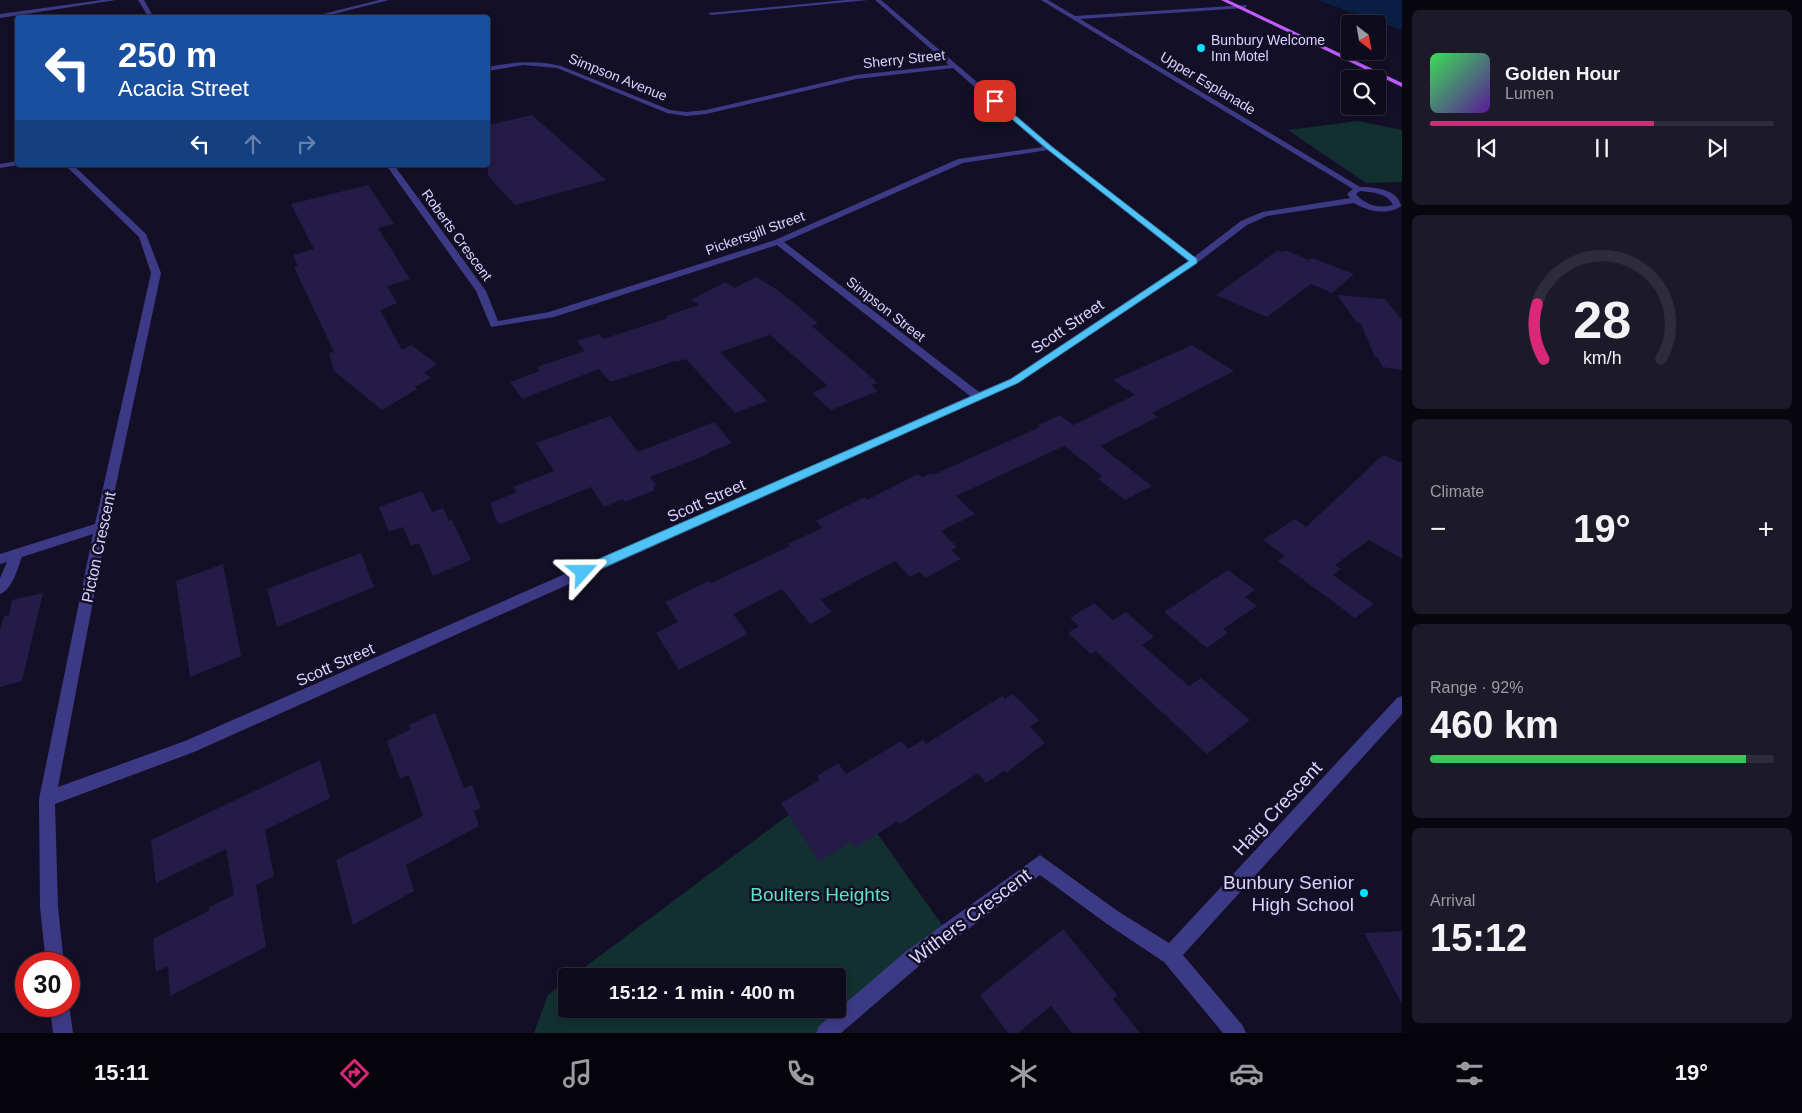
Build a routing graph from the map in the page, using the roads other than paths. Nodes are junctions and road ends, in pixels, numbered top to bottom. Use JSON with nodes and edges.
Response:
{"nodes":[{"id":1,"x":113,"y":0,"type":"edge"},
{"id":2,"x":142,"y":0,"type":"edge"},
{"id":3,"x":386,"y":0,"type":"edge"},
{"id":4,"x":865,"y":0,"type":"edge"},
{"id":5,"x":878,"y":0,"type":"edge"},
{"id":6,"x":1044,"y":0,"type":"edge"},
{"id":7,"x":1224,"y":0,"type":"edge"},
{"id":8,"x":1235,"y":3,"type":"edge"},
{"id":9,"x":711,"y":12,"type":"dead end"},
{"id":10,"x":150,"y":15,"type":"edge"},
{"id":11,"x":322,"y":15,"type":"edge"},
{"id":12,"x":0,"y":16,"type":"edge"},
{"id":13,"x":1073,"y":18,"type":"junction"},
{"id":14,"x":954,"y":66,"type":"junction"},
{"id":15,"x":490,"y":69,"type":"edge"},
{"id":16,"x":856,"y":77,"type":"joint"},
{"id":17,"x":1402,"y":80,"type":"edge"},
{"id":18,"x":1402,"y":85,"type":"edge"},
{"id":19,"x":1049,"y":148,"type":"junction"},
{"id":20,"x":15,"y":163,"type":"edge"},
{"id":21,"x":0,"y":166,"type":"edge"},
{"id":22,"x":71,"y":167,"type":"edge"},
{"id":23,"x":391,"y":167,"type":"edge"},
{"id":24,"x":1357,"y":195,"type":"junction"},
{"id":25,"x":1402,"y":196,"type":"edge"},
{"id":26,"x":1393,"y":198,"type":"junction"},
{"id":27,"x":1389,"y":208,"type":"junction"},
{"id":28,"x":1402,"y":217,"type":"edge"},
{"id":29,"x":778,"y":242,"type":"junction"},
{"id":30,"x":1194,"y":261,"type":"junction"},
{"id":31,"x":494,"y":326,"type":"joint"},
{"id":32,"x":978,"y":397,"type":"junction"},
{"id":33,"x":101,"y":527,"type":"junction"},
{"id":34,"x":17,"y":553,"type":"junction"},
{"id":35,"x":0,"y":559,"type":"edge"},
{"id":36,"x":0,"y":588,"type":"edge"},
{"id":37,"x":1402,"y":702,"type":"edge"},
{"id":38,"x":47,"y":799,"type":"junction"},
{"id":39,"x":54,"y":952,"type":"edge"},
{"id":40,"x":1171,"y":955,"type":"junction"},
{"id":41,"x":61,"y":1017,"type":"edge"},
{"id":42,"x":63,"y":1033,"type":"edge"},
{"id":43,"x":826,"y":1033,"type":"edge"},
{"id":44,"x":1236,"y":1033,"type":"edge"}],
"edges":[{"from":1,"to":12,"type":"street"},
{"from":2,"to":10,"type":"street"},
{"from":3,"to":11,"type":"street"},
{"from":4,"to":9,"type":"street"},
{"from":5,"to":14,"type":"street"},
{"from":6,"to":13,"type":"street","name":"Upper Esplanade"},
{"from":7,"to":8,"type":"main road"},
{"from":8,"to":13,"type":"street"},
{"from":8,"to":17,"type":"main road"},
{"from":8,"to":18,"type":"main road"},
{"from":13,"to":24,"type":"street","name":"Upper Esplanade"},
{"from":14,"to":16,"type":"street","name":"Sherry Street"},
{"from":14,"to":19,"type":"street"},
{"from":15,"to":16,"type":"street","name":"Simpson Avenue"},
{"from":19,"to":29,"type":"street","name":"Pickersgill Street"},
{"from":19,"to":30,"type":"street"},
{"from":20,"to":21,"type":"street"},
{"from":22,"to":33,"type":"street","name":"Picton Crescent"},
{"from":23,"to":31,"type":"street","name":"Roberts Crescent"},
{"from":24,"to":26,"type":"street"},
{"from":24,"to":27,"type":"street"},
{"from":24,"to":30,"type":"street","name":"Scott Street"},
{"from":25,"to":26,"type":"street"},
{"from":26,"to":27,"type":"street"},
{"from":27,"to":28,"type":"street"},
{"from":29,"to":31,"type":"street","name":"Pickersgill Street"},
{"from":29,"to":32,"type":"street","name":"Simpson Street"},
{"from":30,"to":32,"type":"street","name":"Scott Street"},
{"from":32,"to":38,"type":"street","name":"Scott Street"},
{"from":33,"to":34,"type":"street"},
{"from":33,"to":38,"type":"street","name":"Picton Crescent"},
{"from":34,"to":35,"type":"street"},
{"from":34,"to":36,"type":"street"},
{"from":37,"to":40,"type":"street","name":"Haig Crescent"},
{"from":38,"to":39,"type":"street","name":"Picton Crescent"},
{"from":40,"to":43,"type":"street","name":"Withers Crescent"},
{"from":40,"to":44,"type":"street"},
{"from":41,"to":42,"type":"street"}]}
